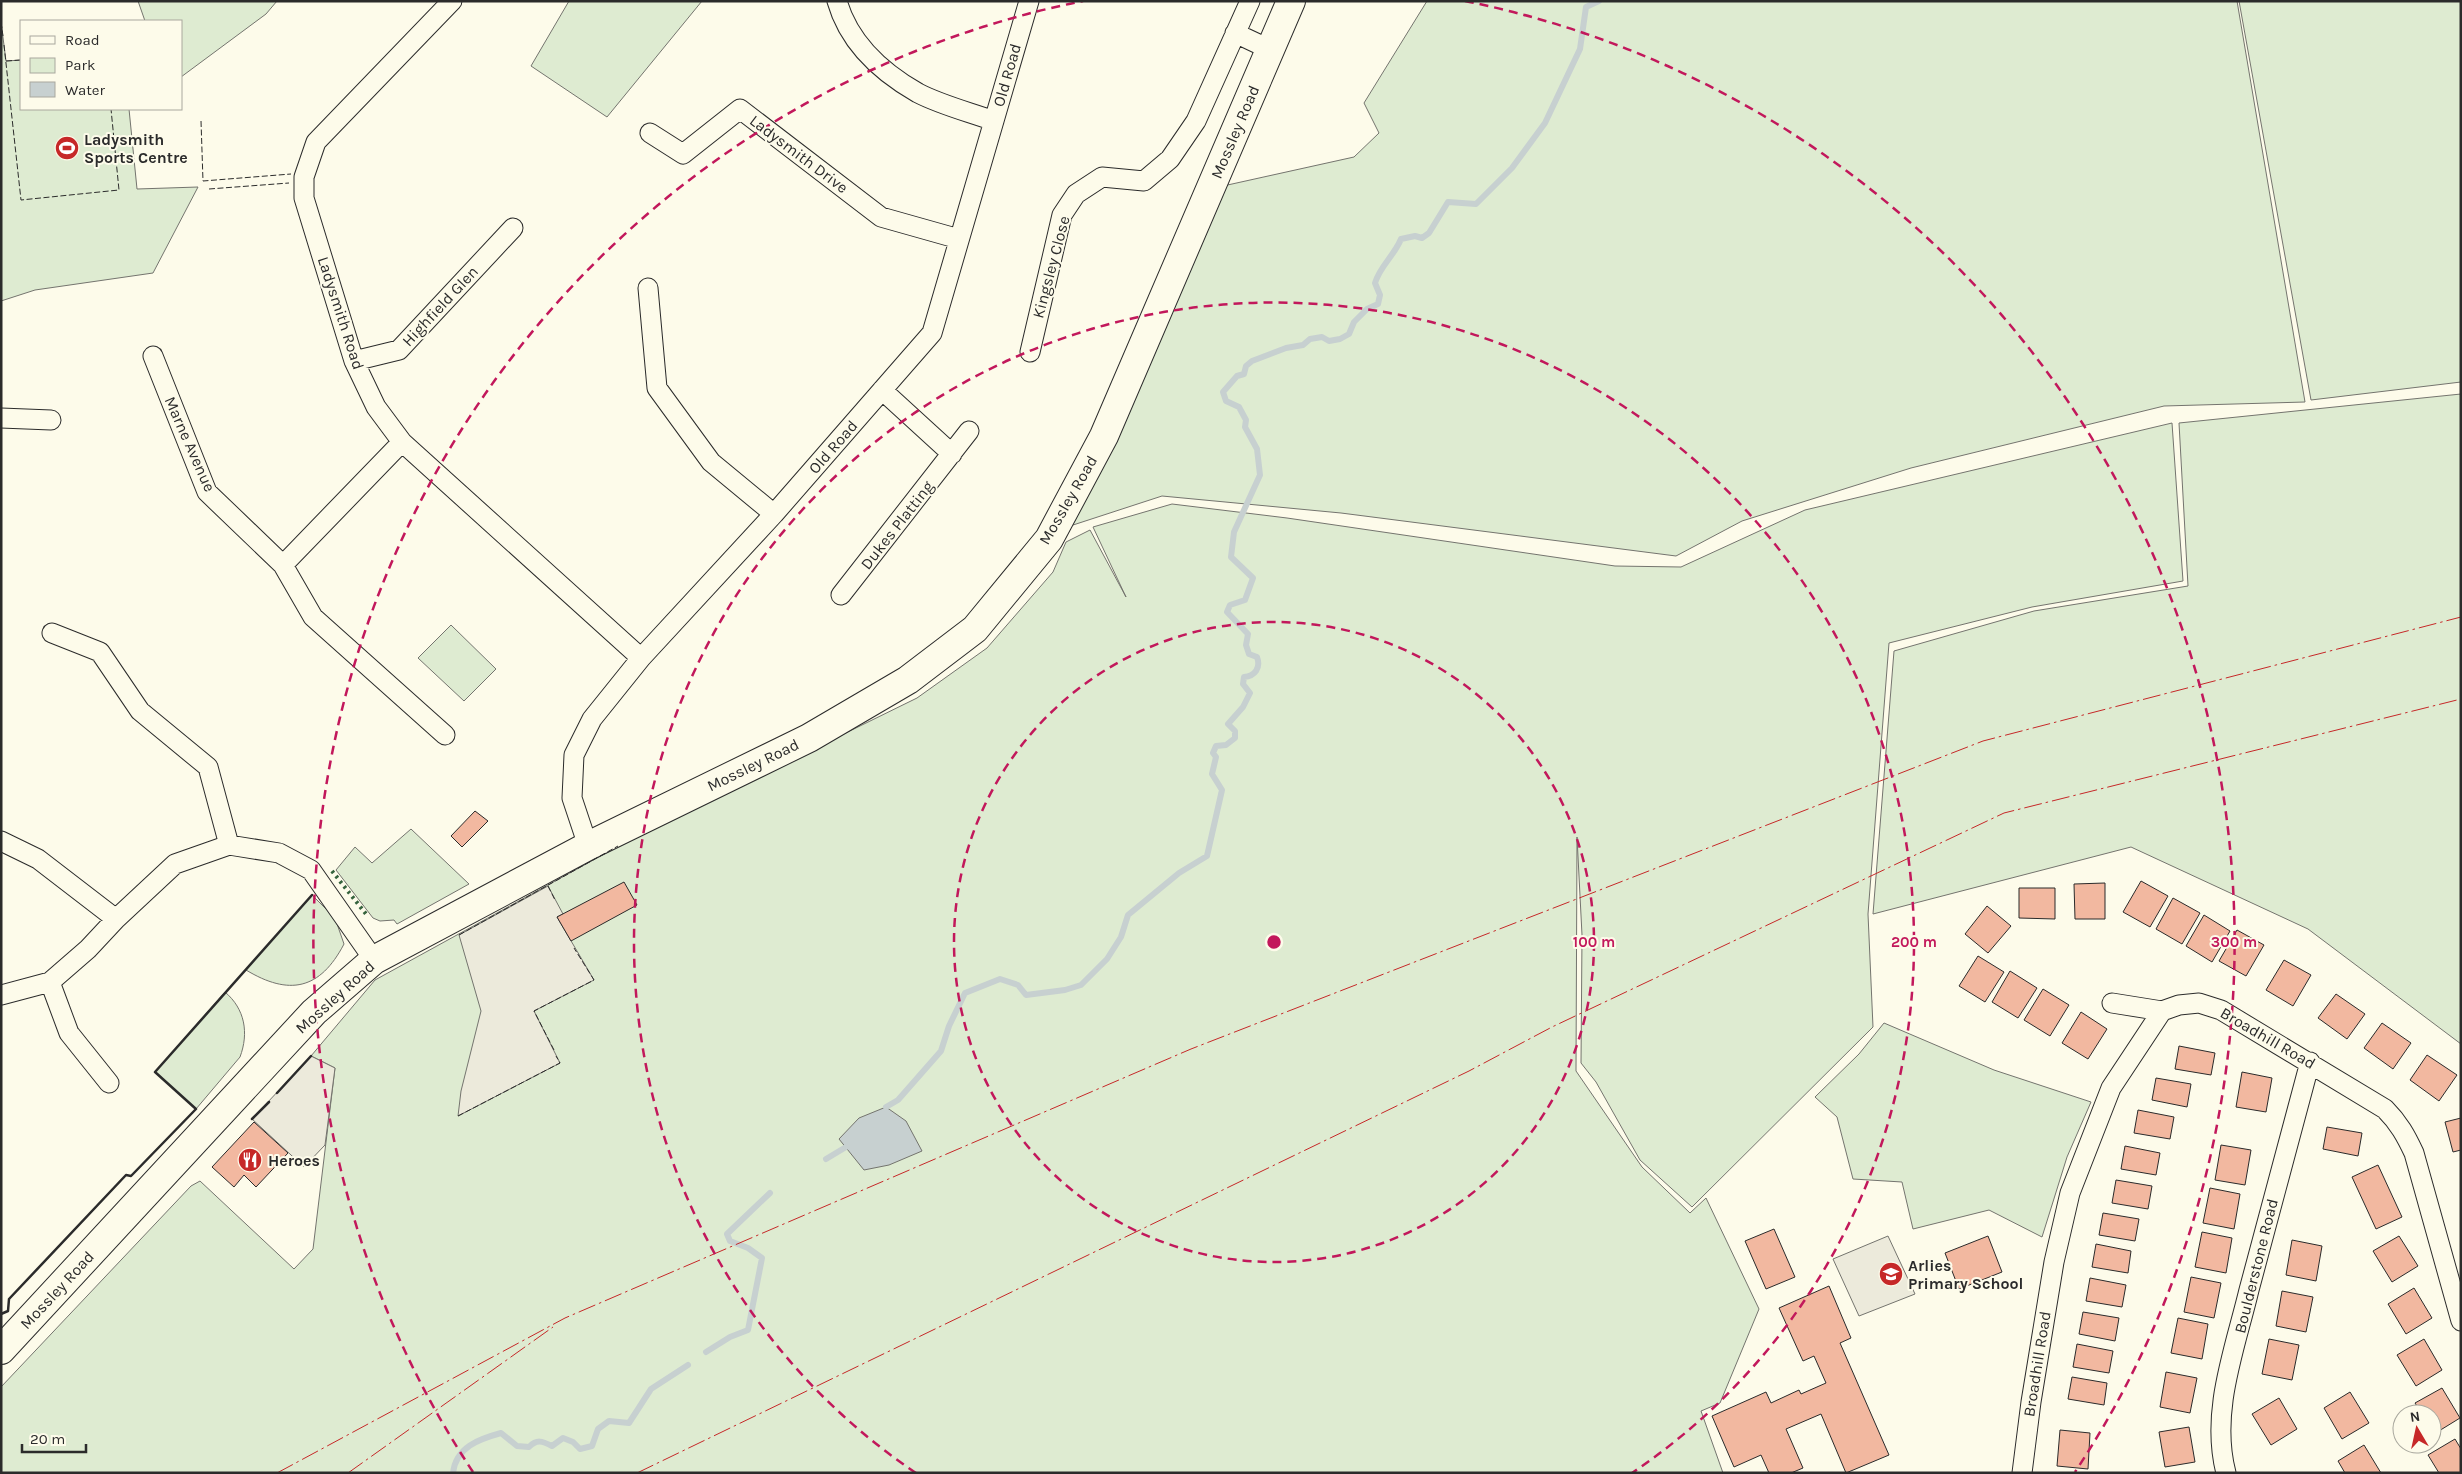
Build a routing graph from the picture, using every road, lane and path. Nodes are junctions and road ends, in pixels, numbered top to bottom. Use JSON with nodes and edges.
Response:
{"nodes":[{"id":1,"x":452,"y":1,"type":"edge"},
{"id":2,"x":837,"y":1,"type":"edge"},
{"id":3,"x":1029,"y":1,"type":"edge"},
{"id":4,"x":1250,"y":1,"type":"edge"},
{"id":5,"x":1291,"y":1,"type":"edge"},
{"id":6,"x":1235,"y":33,"type":"junction"},
{"id":7,"x":1271,"y":50,"type":"junction"},
{"id":8,"x":994,"y":121,"type":"junction"},
{"id":9,"x":650,"y":133,"type":"dead end"},
{"id":10,"x":513,"y":228,"type":"dead end"},
{"id":11,"x":959,"y":239,"type":"junction"},
{"id":12,"x":648,"y":288,"type":"dead end"},
{"id":13,"x":1030,"y":352,"type":"dead end"},
{"id":14,"x":153,"y":356,"type":"dead end"},
{"id":15,"x":354,"y":361,"type":"junction"},
{"id":16,"x":882,"y":390,"type":"junction"},
{"id":17,"x":1,"y":418,"type":"edge"},
{"id":18,"x":51,"y":420,"type":"dead end"},
{"id":19,"x":969,"y":431,"type":"dead end"},
{"id":20,"x":402,"y":442,"type":"junction"},
{"id":21,"x":952,"y":454,"type":"junction"},
{"id":22,"x":774,"y":514,"type":"junction"},
{"id":23,"x":283,"y":565,"type":"junction"},
{"id":24,"x":841,"y":595,"type":"dead end"},
{"id":25,"x":52,"y":633,"type":"dead end"},
{"id":26,"x":641,"y":658,"type":"junction"},
{"id":27,"x":445,"y":734,"type":"dead end"},
{"id":28,"x":1,"y":841,"type":"edge"},
{"id":29,"x":229,"y":845,"type":"junction"},
{"id":30,"x":588,"y":846,"type":"junction"},
{"id":31,"x":116,"y":919,"type":"junction"},
{"id":32,"x":374,"y":960,"type":"junction"},
{"id":33,"x":50,"y":982,"type":"junction"},
{"id":34,"x":1,"y":995,"type":"edge"},
{"id":35,"x":2112,"y":1003,"type":"dead end"},
{"id":36,"x":2162,"y":1011,"type":"junction"},
{"id":37,"x":2310,"y":1062,"type":"junction"},
{"id":38,"x":109,"y":1082,"type":"dead end"},
{"id":39,"x":2454,"y":1272,"type":"edge"},
{"id":40,"x":2461,"y":1321,"type":"edge"},
{"id":41,"x":1,"y":1350,"type":"edge"},
{"id":42,"x":2022,"y":1473,"type":"edge"},
{"id":43,"x":2226,"y":1473,"type":"edge"}],
"edges":[{"from":1,"to":15,"type":"street","name":"Ladysmith Road"},
{"from":2,"to":8,"type":"street"},
{"from":3,"to":8,"type":"street","name":"Old Road"},
{"from":4,"to":6,"type":"street","name":"Kingsley Close"},
{"from":5,"to":7,"type":"main road","name":"Mossley Road"},
{"from":6,"to":7,"type":"street"},
{"from":6,"to":13,"type":"street","name":"Kingsley Close"},
{"from":7,"to":30,"type":"main road","name":"Mossley Road"},
{"from":8,"to":11,"type":"street","name":"Old Road"},
{"from":9,"to":11,"type":"street","name":"Ladysmith Drive"},
{"from":10,"to":15,"type":"street","name":"Highfield Glen"},
{"from":11,"to":16,"type":"street","name":"Old Road"},
{"from":12,"to":22,"type":"street"},
{"from":14,"to":23,"type":"street","name":"Marne Avenue"},
{"from":15,"to":20,"type":"street","name":"Ladysmith Road"},
{"from":16,"to":21,"type":"street"},
{"from":16,"to":22,"type":"street","name":"Old Road"},
{"from":17,"to":18,"type":"street"},
{"from":19,"to":21,"type":"street","name":"Dukes Platting"},
{"from":20,"to":23,"type":"street"},
{"from":20,"to":26,"type":"street","name":"Ladysmith Road"},
{"from":21,"to":24,"type":"street","name":"Dukes Platting"},
{"from":22,"to":26,"type":"street","name":"Old Road"},
{"from":23,"to":27,"type":"street","name":"Marne Avenue"},
{"from":25,"to":29,"type":"street"},
{"from":26,"to":30,"type":"street","name":"Old Road"},
{"from":28,"to":31,"type":"street"},
{"from":29,"to":31,"type":"street"},
{"from":29,"to":32,"type":"street"},
{"from":30,"to":32,"type":"main road","name":"Mossley Road"},
{"from":31,"to":33,"type":"street"},
{"from":32,"to":41,"type":"main road","name":"Mossley Road"},
{"from":33,"to":34,"type":"street"},
{"from":33,"to":38,"type":"street"},
{"from":35,"to":36,"type":"street"},
{"from":36,"to":37,"type":"street","name":"Broadhill Road"},
{"from":36,"to":42,"type":"street","name":"Broadhill Road"},
{"from":37,"to":39,"type":"street","name":"Broadhill Road"},
{"from":37,"to":43,"type":"street","name":"Boulderstone Road"},
{"from":39,"to":40,"type":"street","name":"Broadhill Road"}]}
